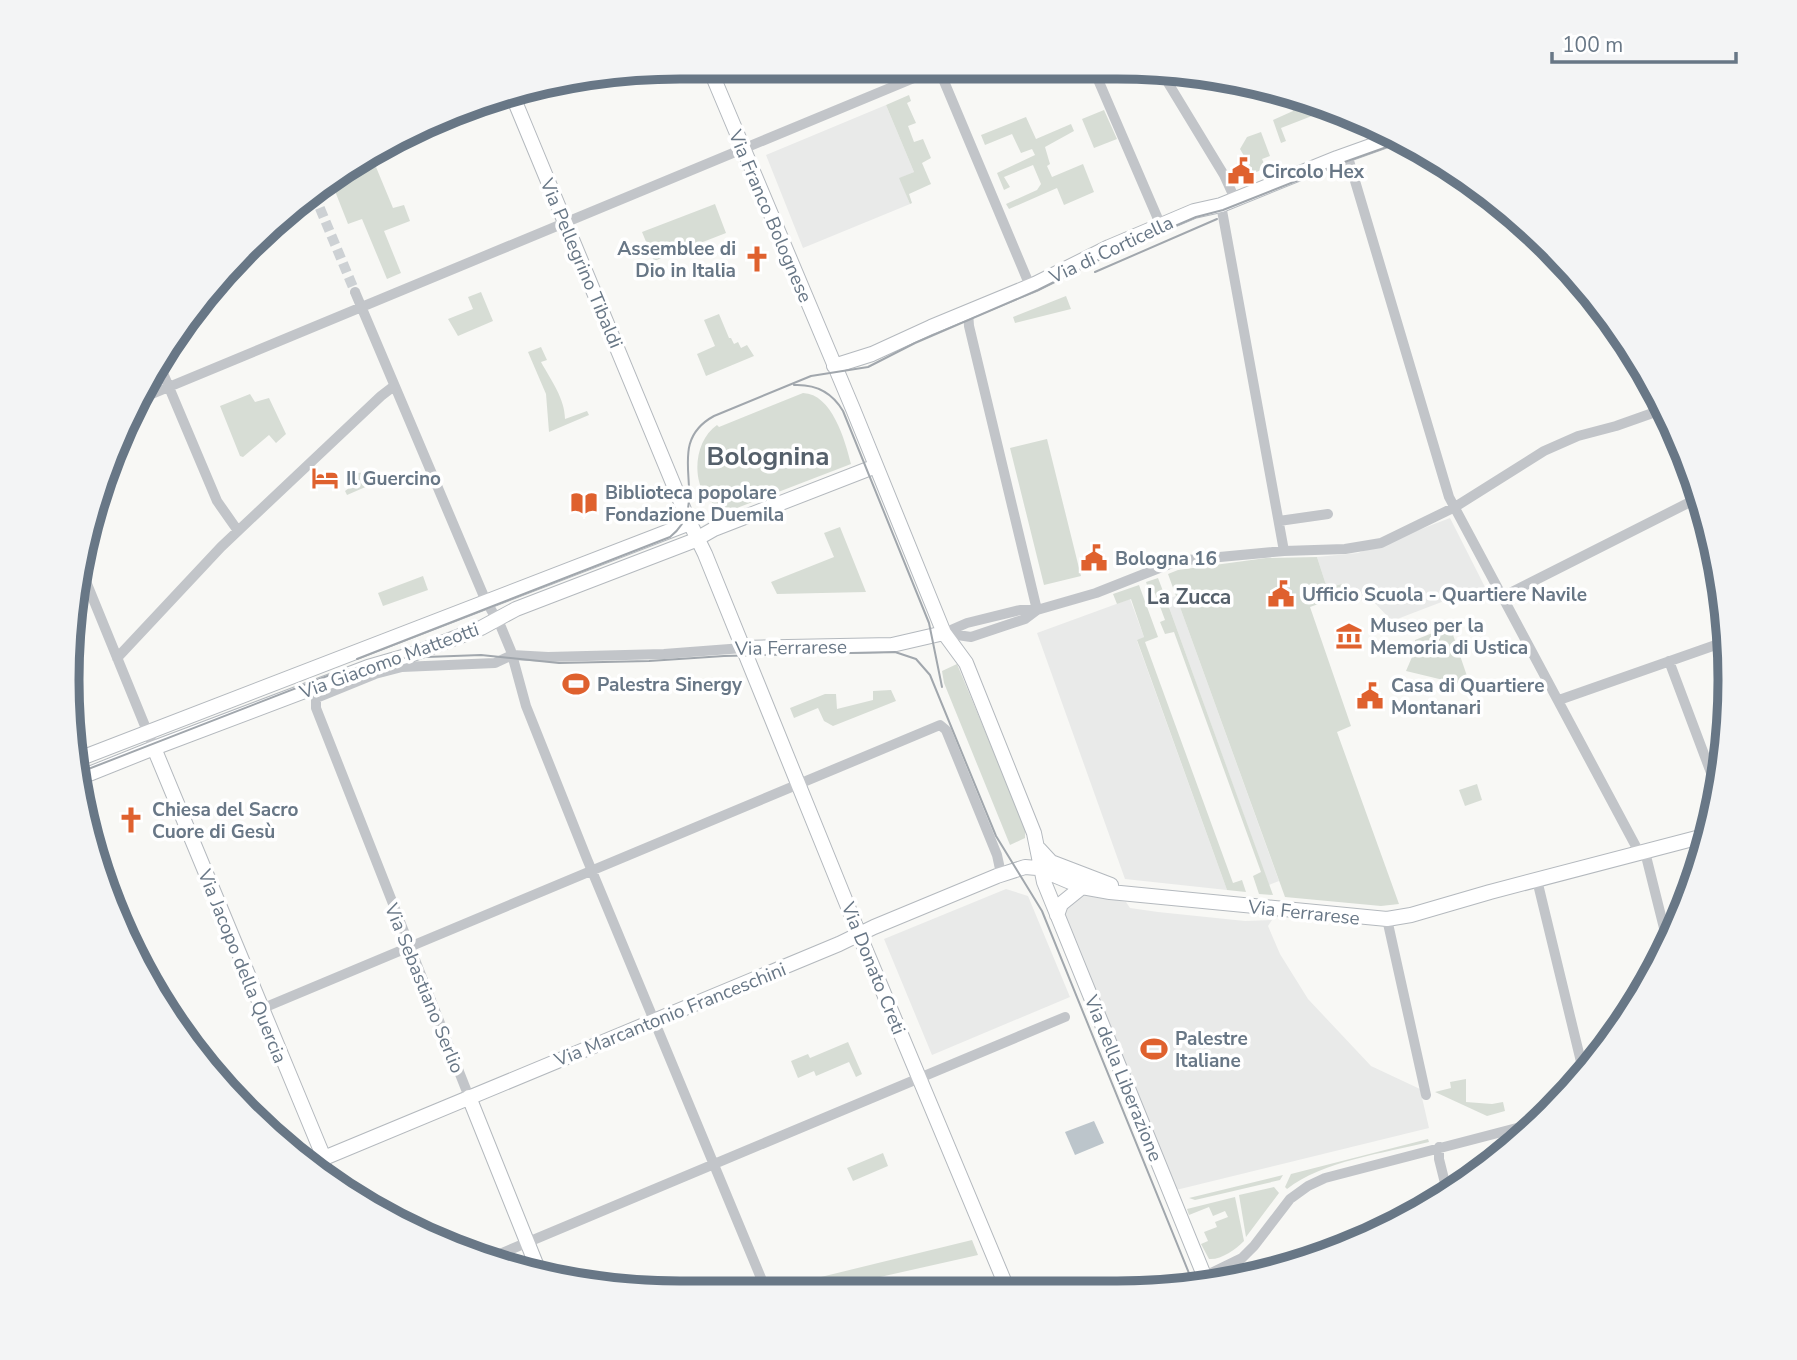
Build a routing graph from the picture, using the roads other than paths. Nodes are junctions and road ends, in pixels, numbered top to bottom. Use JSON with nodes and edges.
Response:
{"nodes":[{"id":1,"x":714,"y":79,"type":"edge"},
{"id":2,"x":912,"y":79,"type":"edge"},
{"id":3,"x":943,"y":79,"type":"edge"},
{"id":4,"x":1098,"y":79,"type":"edge"},
{"id":5,"x":1167,"y":81,"type":"edge"},
{"id":6,"x":515,"y":102,"type":"edge"},
{"id":7,"x":1384,"y":141,"type":"edge"},
{"id":8,"x":743,"y":149,"type":"junction"},
{"id":9,"x":1347,"y":154,"type":"junction"},
{"id":10,"x":1228,"y":202,"type":"junction"},
{"id":11,"x":566,"y":222,"type":"junction"},
{"id":12,"x":1160,"y":226,"type":"junction"},
{"id":13,"x":1030,"y":286,"type":"junction"},
{"id":14,"x":355,"y":292,"type":"tunnel mouth"},
{"id":15,"x":361,"y":306,"type":"junction"},
{"id":16,"x":968,"y":311,"type":"junction"},
{"id":17,"x":834,"y":366,"type":"junction"},
{"id":18,"x":163,"y":373,"type":"edge"},
{"id":19,"x":394,"y":386,"type":"junction"},
{"id":20,"x":169,"y":387,"type":"junction"},
{"id":21,"x":151,"y":394,"type":"edge"},
{"id":22,"x":1655,"y":411,"type":"edge"},
{"id":23,"x":876,"y":466,"type":"junction"},
{"id":24,"x":1691,"y":502,"type":"edge"},
{"id":25,"x":1455,"y":507,"type":"junction"},
{"id":26,"x":1328,"y":514,"type":"dead end"},
{"id":27,"x":1279,"y":521,"type":"junction"},
{"id":28,"x":693,"y":530,"type":"junction"},
{"id":29,"x":238,"y":531,"type":"junction"},
{"id":30,"x":1284,"y":551,"type":"junction"},
{"id":31,"x":87,"y":585,"type":"edge"},
{"id":32,"x":1504,"y":596,"type":"junction"},
{"id":33,"x":1037,"y":610,"type":"junction"},
{"id":34,"x":492,"y":611,"type":"junction"},
{"id":35,"x":944,"y":633,"type":"junction"},
{"id":36,"x":1717,"y":644,"type":"edge"},
{"id":37,"x":743,"y":648,"type":"junction"},
{"id":38,"x":512,"y":655,"type":"junction"},
{"id":39,"x":117,"y":658,"type":"junction"},
{"id":40,"x":1669,"y":661,"type":"junction"},
{"id":41,"x":402,"y":667,"type":"joint"},
{"id":42,"x":315,"y":700,"type":"joint"},
{"id":43,"x":1559,"y":700,"type":"junction"},
{"id":44,"x":148,"y":733,"type":"junction"},
{"id":45,"x":154,"y":748,"type":"junction"},
{"id":46,"x":84,"y":757,"type":"edge"},
{"id":47,"x":1711,"y":772,"type":"edge"},
{"id":48,"x":87,"y":775,"type":"edge"},
{"id":49,"x":799,"y":783,"type":"junction"},
{"id":50,"x":1697,"y":838,"type":"edge"},
{"id":51,"x":1039,"y":849,"type":"junction"},
{"id":52,"x":1642,"y":853,"type":"junction"},
{"id":53,"x":592,"y":870,"type":"junction"},
{"id":54,"x":1041,"y":870,"type":"junction"},
{"id":55,"x":997,"y":876,"type":"junction"},
{"id":56,"x":1537,"y":880,"type":"junction"},
{"id":57,"x":1082,"y":887,"type":"junction"},
{"id":58,"x":1138,"y":894,"type":"junction"},
{"id":59,"x":1057,"y":915,"type":"junction"},
{"id":60,"x":1387,"y":919,"type":"junction"},
{"id":61,"x":1664,"y":929,"type":"edge"},
{"id":62,"x":859,"y":934,"type":"junction"},
{"id":63,"x":408,"y":947,"type":"junction"},
{"id":64,"x":261,"y":1009,"type":"junction"},
{"id":65,"x":1065,"y":1017,"type":"dead end"},
{"id":66,"x":653,"y":1020,"type":"junction"},
{"id":67,"x":1581,"y":1062,"type":"edge"},
{"id":68,"x":919,"y":1078,"type":"junction"},
{"id":69,"x":1426,"y":1095,"type":"dead end"},
{"id":70,"x":469,"y":1097,"type":"junction"},
{"id":71,"x":1518,"y":1127,"type":"edge"},
{"id":72,"x":1439,"y":1147,"type":"junction"},
{"id":73,"x":324,"y":1158,"type":"junction"},
{"id":74,"x":713,"y":1165,"type":"junction"},
{"id":75,"x":327,"y":1167,"type":"edge"},
{"id":76,"x":1445,"y":1184,"type":"edge"},
{"id":77,"x":527,"y":1242,"type":"junction"},
{"id":78,"x":501,"y":1253,"type":"edge"},
{"id":79,"x":536,"y":1264,"type":"edge"},
{"id":80,"x":1218,"y":1272,"type":"edge"},
{"id":81,"x":1204,"y":1275,"type":"edge"},
{"id":82,"x":761,"y":1278,"type":"dead end"},
{"id":83,"x":1004,"y":1281,"type":"edge"}],
"edges":[{"from":1,"to":8,"type":"main road","name":"Via Franco Bolognese"},
{"from":2,"to":8,"type":"street"},
{"from":3,"to":13,"type":"street"},
{"from":4,"to":12,"type":"street"},
{"from":5,"to":10,"type":"street"},
{"from":6,"to":11,"type":"main road","name":"Via Pellegrino Tibaldi"},
{"from":7,"to":9,"type":"main road","name":"Via di Corticella"},
{"from":8,"to":11,"type":"street"},
{"from":8,"to":17,"type":"main road","name":"Via Franco Bolognese"},
{"from":9,"to":10,"type":"main road","name":"Via di Corticella"},
{"from":9,"to":25,"type":"street"},
{"from":10,"to":12,"type":"main road","name":"Via di Corticella"},
{"from":10,"to":27,"type":"street"},
{"from":11,"to":15,"type":"street"},
{"from":11,"to":28,"type":"main road","name":"Via Pellegrino Tibaldi"},
{"from":12,"to":13,"type":"main road","name":"Via di Corticella"},
{"from":13,"to":16,"type":"main road","name":"Via di Corticella"},
{"from":14,"to":15,"type":"street"},
{"from":15,"to":19,"type":"street"},
{"from":15,"to":20,"type":"street"},
{"from":16,"to":17,"type":"main road","name":"Via di Corticella"},
{"from":16,"to":33,"type":"street"},
{"from":17,"to":23,"type":"main road","name":"Via Franco Bolognese"},
{"from":18,"to":20,"type":"street"},
{"from":19,"to":29,"type":"street"},
{"from":19,"to":34,"type":"street"},
{"from":20,"to":21,"type":"street"},
{"from":20,"to":29,"type":"street"},
{"from":22,"to":25,"type":"street"},
{"from":23,"to":28,"type":"main road","name":"Via Giacomo Matteotti"},
{"from":23,"to":35,"type":"main road","name":"Via Franco Bolognese"},
{"from":24,"to":32,"type":"street"},
{"from":25,"to":30,"type":"street"},
{"from":25,"to":32,"type":"street"},
{"from":26,"to":27,"type":"street"},
{"from":27,"to":30,"type":"street"},
{"from":28,"to":34,"type":"main road","name":"Via Giacomo Matteotti"},
{"from":28,"to":37,"type":"main road","name":"Via Donato Creti"},
{"from":29,"to":39,"type":"street"},
{"from":30,"to":33,"type":"street"},
{"from":31,"to":39,"type":"street"},
{"from":32,"to":43,"type":"street"},
{"from":33,"to":35,"type":"street"},
{"from":34,"to":38,"type":"street"},
{"from":34,"to":44,"type":"main road","name":"Via Giacomo Matteotti"},
{"from":34,"to":45,"type":"main road","name":"Via Giacomo Matteotti"},
{"from":35,"to":37,"type":"main road","name":"Via Ferrarese"},
{"from":35,"to":51,"type":"main road"},
{"from":36,"to":40,"type":"street"},
{"from":37,"to":38,"type":"street","name":"Via Ferrarese"},
{"from":37,"to":49,"type":"main road","name":"Via Donato Creti"},
{"from":38,"to":41,"type":"street","name":"Via Ferrarese"},
{"from":38,"to":53,"type":"street"},
{"from":39,"to":44,"type":"street"},
{"from":40,"to":43,"type":"street"},
{"from":40,"to":47,"type":"street"},
{"from":41,"to":42,"type":"street","name":"Via Giacomo Matteotti"},
{"from":42,"to":63,"type":"street","name":"Via Sebastiano Serlio"},
{"from":43,"to":52,"type":"street"},
{"from":44,"to":45,"type":"street"},
{"from":44,"to":46,"type":"main road","name":"Via Giacomo Matteotti"},
{"from":45,"to":48,"type":"main road","name":"Via Giacomo Matteotti"},
{"from":45,"to":64,"type":"main road","name":"Via Jacopo della Quercia"},
{"from":49,"to":53,"type":"street"},
{"from":49,"to":55,"type":"street"},
{"from":49,"to":62,"type":"main road","name":"Via Donato Creti"},
{"from":50,"to":52,"type":"main road","name":"Via Ferrarese"},
{"from":51,"to":54,"type":"main road"},
{"from":51,"to":58,"type":"main road","name":"Via Ferrarese"},
{"from":52,"to":56,"type":"main road","name":"Via Ferrarese"},
{"from":52,"to":61,"type":"street"},
{"from":53,"to":63,"type":"street"},
{"from":53,"to":66,"type":"street"},
{"from":54,"to":55,"type":"main road","name":"Via Marcantonio Franceschini"},
{"from":54,"to":57,"type":"main road","name":"Via Ferrarese"},
{"from":54,"to":59,"type":"main road","name":"Via della Liberazione"},
{"from":55,"to":62,"type":"main road","name":"Via Marcantonio Franceschini"},
{"from":56,"to":60,"type":"main road","name":"Via Ferrarese"},
{"from":56,"to":67,"type":"street"},
{"from":57,"to":58,"type":"main road","name":"Via Ferrarese"},
{"from":57,"to":59,"type":"main road"},
{"from":58,"to":60,"type":"main road","name":"Via Ferrarese"},
{"from":59,"to":81,"type":"main road","name":"Via della Liberazione"},
{"from":60,"to":69,"type":"street","name":"Via Ferrarese"},
{"from":62,"to":66,"type":"main road","name":"Via Marcantonio Franceschini"},
{"from":62,"to":68,"type":"main road","name":"Via Donato Creti"},
{"from":63,"to":64,"type":"street"},
{"from":63,"to":70,"type":"street","name":"Via Sebastiano Serlio"},
{"from":64,"to":73,"type":"main road","name":"Via Jacopo della Quercia"},
{"from":65,"to":68,"type":"street"},
{"from":66,"to":70,"type":"main road","name":"Via Marcantonio Franceschini"},
{"from":66,"to":74,"type":"street"},
{"from":68,"to":74,"type":"street"},
{"from":68,"to":83,"type":"main road","name":"Via Donato Creti"},
{"from":70,"to":73,"type":"main road","name":"Via Marcantonio Franceschini"},
{"from":70,"to":77,"type":"main road","name":"Via Sebastiano Serlio"},
{"from":71,"to":72,"type":"street"},
{"from":72,"to":76,"type":"street"},
{"from":72,"to":80,"type":"street"},
{"from":73,"to":75,"type":"street","name":"Via Jacopo della Quercia"},
{"from":74,"to":77,"type":"street"},
{"from":74,"to":82,"type":"street"},
{"from":77,"to":78,"type":"street"},
{"from":77,"to":79,"type":"main road","name":"Via Sebastiano Serlio"}]}
